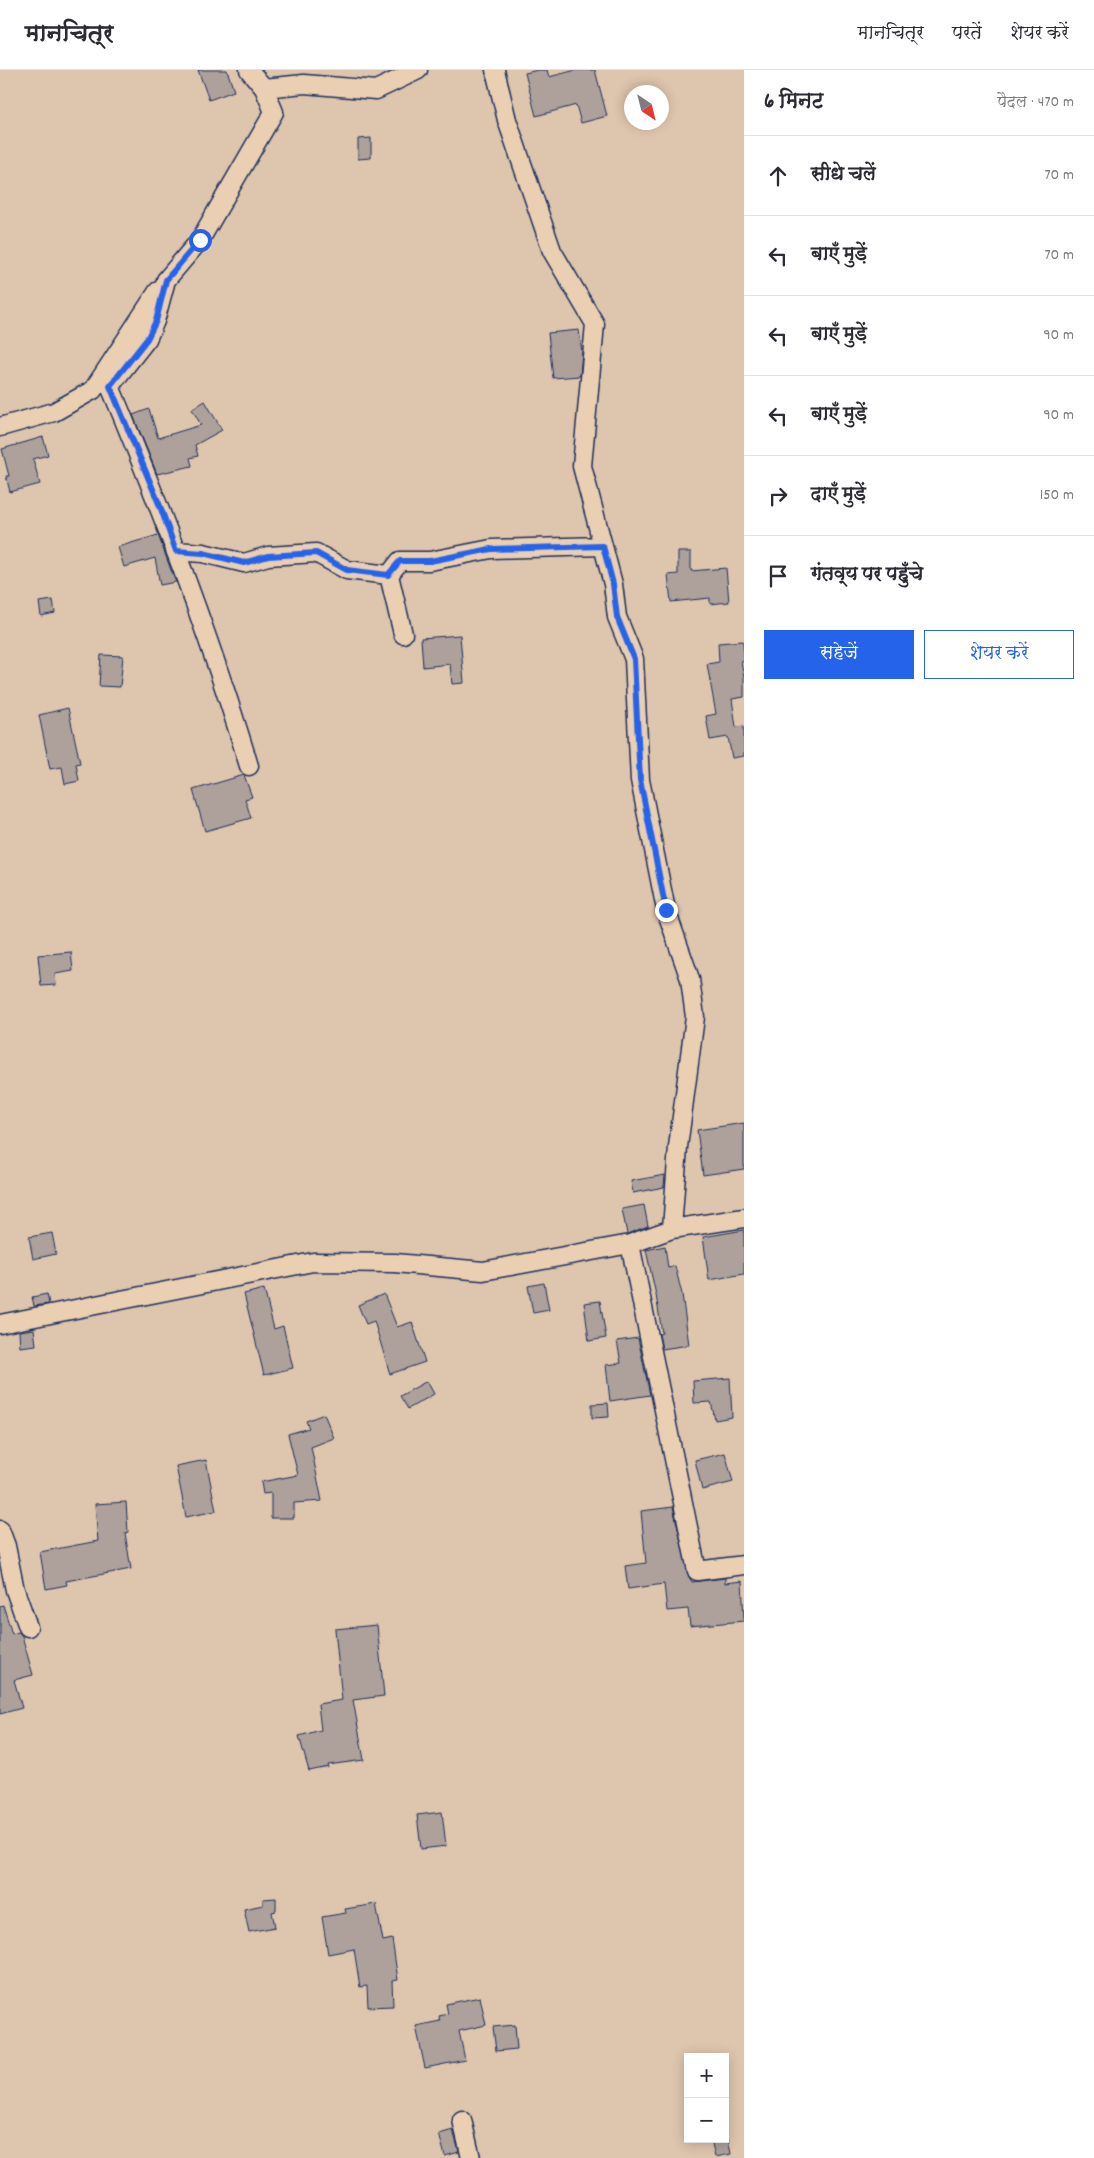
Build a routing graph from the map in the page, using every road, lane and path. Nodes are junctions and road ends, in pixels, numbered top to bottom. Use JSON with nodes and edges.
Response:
{"nodes":[{"id":1,"x":248,"y":70,"type":"edge"},
{"id":2,"x":418,"y":70,"type":"edge"},
{"id":3,"x":495,"y":70,"type":"edge"},
{"id":4,"x":264,"y":88,"type":"junction"},
{"id":5,"x":166,"y":280,"type":"junction"},
{"id":6,"x":0,"y":427,"type":"edge"},
{"id":7,"x":603,"y":546,"type":"junction"},
{"id":8,"x":176,"y":551,"type":"junction"},
{"id":9,"x":388,"y":575,"type":"junction"},
{"id":10,"x":403,"y":634,"type":"dead end"},
{"id":11,"x":250,"y":766,"type":"dead end"},
{"id":12,"x":744,"y":1218,"type":"edge"},
{"id":13,"x":672,"y":1230,"type":"junction"},
{"id":14,"x":630,"y":1244,"type":"junction"},
{"id":15,"x":0,"y":1324,"type":"edge"},
{"id":16,"x":0,"y":1530,"type":"edge"},
{"id":17,"x":744,"y":1565,"type":"edge"},
{"id":18,"x":28,"y":1627,"type":"dead end"},
{"id":19,"x":462,"y":2120,"type":"dead end"},
{"id":20,"x":471,"y":2158,"type":"edge"}],
"edges":[{"from":1,"to":4,"type":"street"},
{"from":2,"to":4,"type":"street"},
{"from":3,"to":7,"type":"street"},
{"from":4,"to":5,"type":"street"},
{"from":5,"to":6,"type":"street"},
{"from":5,"to":8,"type":"street"},
{"from":7,"to":9,"type":"street"},
{"from":7,"to":13,"type":"street"},
{"from":8,"to":9,"type":"street"},
{"from":8,"to":11,"type":"street"},
{"from":9,"to":10,"type":"street"},
{"from":12,"to":13,"type":"street"},
{"from":13,"to":14,"type":"street"},
{"from":14,"to":15,"type":"street"},
{"from":14,"to":17,"type":"street"},
{"from":16,"to":18,"type":"street"},
{"from":19,"to":20,"type":"street"}]}
